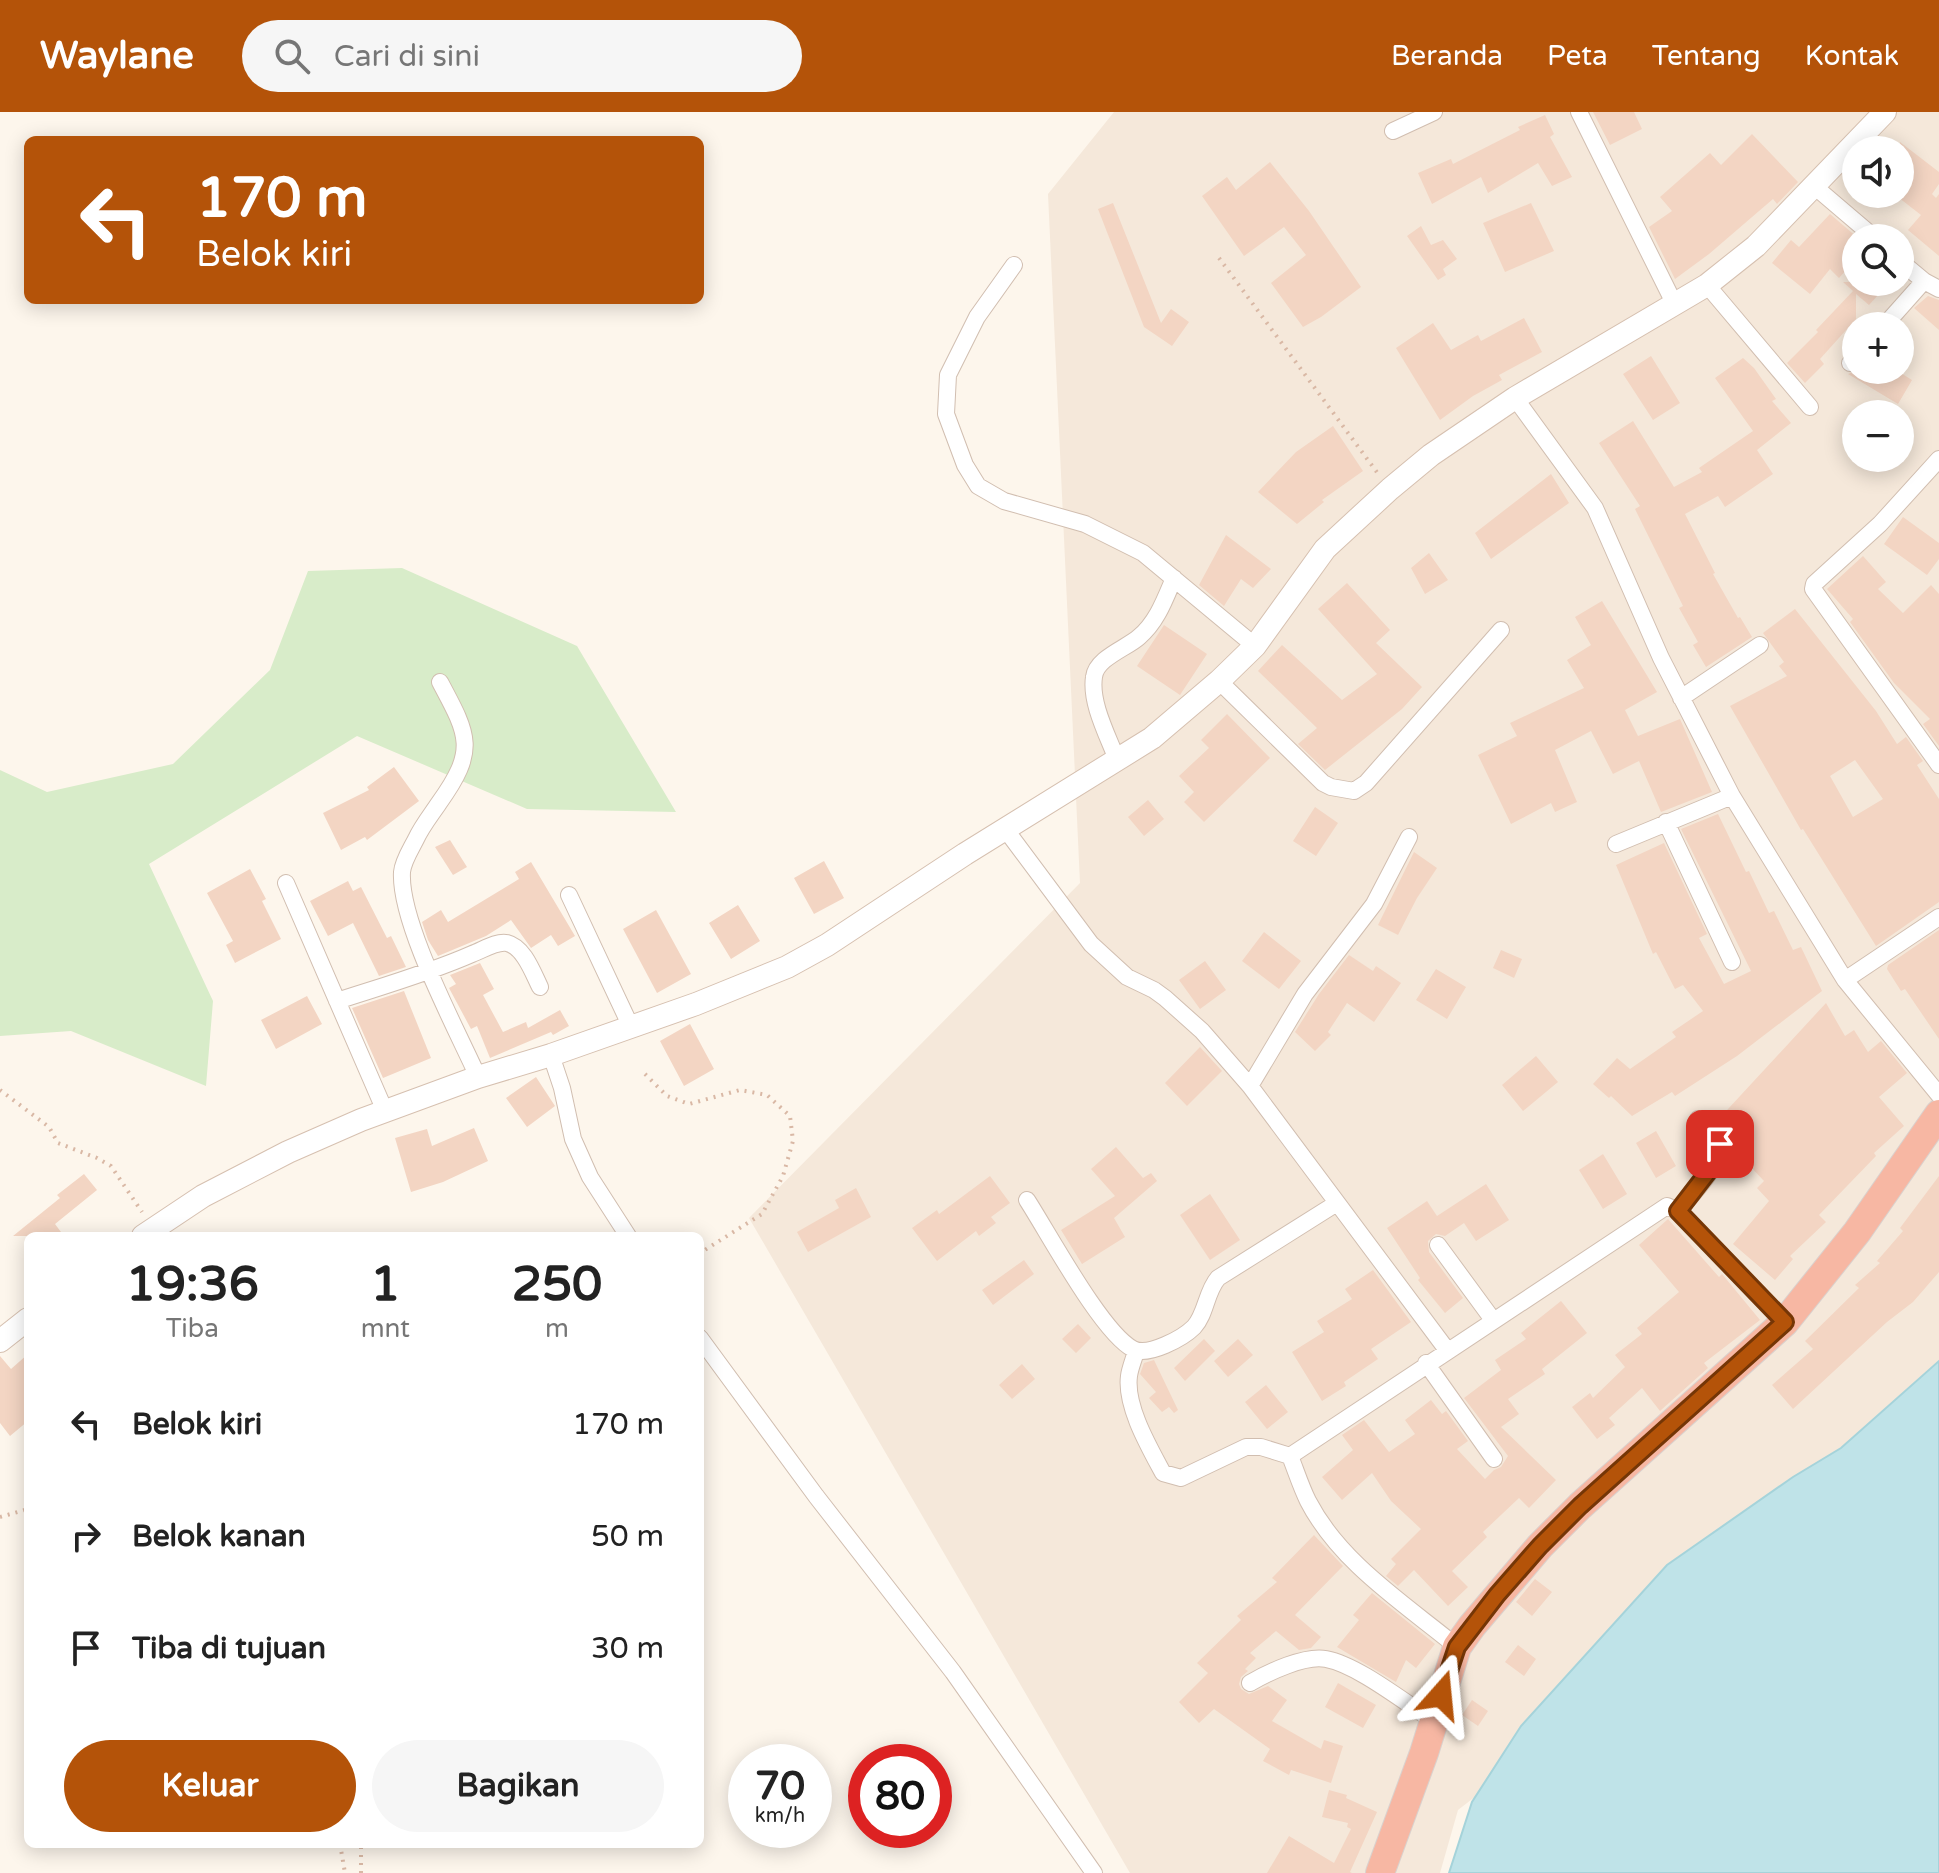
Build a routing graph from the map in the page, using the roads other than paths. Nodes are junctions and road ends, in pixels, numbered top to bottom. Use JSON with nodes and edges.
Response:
{"nodes":[{"id":1,"x":1434,"y":112,"type":"edge"},
{"id":2,"x":1579,"y":112,"type":"edge"},
{"id":3,"x":1885,"y":112,"type":"edge"},
{"id":4,"x":1393,"y":131,"type":"dead end"},
{"id":5,"x":1814,"y":186,"type":"junction"},
{"id":6,"x":1859,"y":224,"type":"edge"},
{"id":7,"x":1014,"y":265,"type":"dead end"},
{"id":8,"x":1914,"y":272,"type":"edge"},
{"id":9,"x":1707,"y":285,"type":"junction"},
{"id":10,"x":1932,"y":285,"type":"edge"},
{"id":11,"x":1675,"y":305,"type":"junction"},
{"id":12,"x":1900,"y":312,"type":"edge"},
{"id":13,"x":1515,"y":398,"type":"junction"},
{"id":14,"x":1810,"y":407,"type":"dead end"},
{"id":15,"x":1939,"y":459,"type":"edge"},
{"id":16,"x":1174,"y":578,"type":"junction"},
{"id":17,"x":1501,"y":630,"type":"dead end"},
{"id":18,"x":1760,"y":645,"type":"dead end"},
{"id":19,"x":1255,"y":646,"type":"junction"},
{"id":20,"x":1219,"y":681,"type":"junction"},
{"id":21,"x":440,"y":682,"type":"dead end"},
{"id":22,"x":1681,"y":698,"type":"junction"},
{"id":23,"x":1117,"y":760,"type":"junction"},
{"id":24,"x":1939,"y":765,"type":"edge"},
{"id":25,"x":1732,"y":796,"type":"junction"},
{"id":26,"x":1666,"y":822,"type":"junction"},
{"id":27,"x":1006,"y":830,"type":"junction"},
{"id":28,"x":1409,"y":837,"type":"dead end"},
{"id":29,"x":1616,"y":844,"type":"dead end"},
{"id":30,"x":286,"y":883,"type":"dead end"},
{"id":31,"x":569,"y":895,"type":"dead end"},
{"id":32,"x":1939,"y":917,"type":"edge"},
{"id":33,"x":1732,"y":962,"type":"dead end"},
{"id":34,"x":431,"y":971,"type":"junction"},
{"id":35,"x":1845,"y":980,"type":"junction"},
{"id":36,"x":540,"y":987,"type":"dead end"},
{"id":37,"x":337,"y":1001,"type":"junction"},
{"id":38,"x":631,"y":1027,"type":"junction"},
{"id":39,"x":551,"y":1055,"type":"junction"},
{"id":40,"x":478,"y":1077,"type":"junction"},
{"id":41,"x":1250,"y":1086,"type":"junction"},
{"id":42,"x":1939,"y":1095,"type":"edge"},
{"id":43,"x":385,"y":1111,"type":"junction"},
{"id":44,"x":1939,"y":1114,"type":"edge"},
{"id":45,"x":1698,"y":1119,"type":"dead end"},
{"id":46,"x":1027,"y":1200,"type":"dead end"},
{"id":47,"x":1337,"y":1203,"type":"junction"},
{"id":48,"x":1678,"y":1211,"type":"junction"},
{"id":49,"x":148,"y":1232,"type":"edge"},
{"id":50,"x":625,"y":1232,"type":"edge"},
{"id":51,"x":1438,"y":1245,"type":"dead end"},
{"id":52,"x":1493,"y":1320,"type":"junction"},
{"id":53,"x":24,"y":1322,"type":"edge"},
{"id":54,"x":1785,"y":1322,"type":"junction"},
{"id":55,"x":0,"y":1341,"type":"edge"},
{"id":56,"x":704,"y":1343,"type":"edge"},
{"id":57,"x":1447,"y":1350,"type":"junction"},
{"id":58,"x":1136,"y":1351,"type":"junction"},
{"id":59,"x":1426,"y":1363,"type":"junction"},
{"id":60,"x":1290,"y":1456,"type":"junction"},
{"id":61,"x":1494,"y":1459,"type":"dead end"},
{"id":62,"x":1457,"y":1647,"type":"junction"},
{"id":63,"x":1250,"y":1683,"type":"dead end"},
{"id":64,"x":1434,"y":1721,"type":"junction"},
{"id":65,"x":1094,"y":1873,"type":"edge"},
{"id":66,"x":1380,"y":1873,"type":"edge"}],
"edges":[{"from":1,"to":4,"type":"street"},
{"from":2,"to":11,"type":"street"},
{"from":3,"to":5,"type":"street"},
{"from":5,"to":6,"type":"street"},
{"from":5,"to":9,"type":"street"},
{"from":7,"to":16,"type":"street"},
{"from":8,"to":10,"type":"street"},
{"from":9,"to":11,"type":"street"},
{"from":9,"to":14,"type":"street"},
{"from":10,"to":12,"type":"street"},
{"from":11,"to":13,"type":"street"},
{"from":13,"to":19,"type":"street"},
{"from":13,"to":22,"type":"street"},
{"from":15,"to":24,"type":"street"},
{"from":16,"to":19,"type":"street"},
{"from":16,"to":23,"type":"street"},
{"from":17,"to":20,"type":"street"},
{"from":18,"to":22,"type":"street"},
{"from":19,"to":20,"type":"street"},
{"from":20,"to":23,"type":"street"},
{"from":21,"to":34,"type":"street"},
{"from":22,"to":25,"type":"street"},
{"from":23,"to":27,"type":"street"},
{"from":25,"to":26,"type":"street"},
{"from":25,"to":35,"type":"street"},
{"from":26,"to":29,"type":"street"},
{"from":26,"to":33,"type":"street"},
{"from":27,"to":38,"type":"street"},
{"from":27,"to":41,"type":"street"},
{"from":28,"to":41,"type":"street"},
{"from":30,"to":37,"type":"street"},
{"from":31,"to":38,"type":"street"},
{"from":32,"to":35,"type":"street"},
{"from":34,"to":36,"type":"street"},
{"from":34,"to":37,"type":"street"},
{"from":34,"to":40,"type":"street"},
{"from":35,"to":42,"type":"street"},
{"from":37,"to":43,"type":"street"},
{"from":38,"to":39,"type":"street"},
{"from":39,"to":40,"type":"street"},
{"from":39,"to":50,"type":"street"},
{"from":40,"to":43,"type":"street"},
{"from":41,"to":47,"type":"street"},
{"from":43,"to":49,"type":"street"},
{"from":44,"to":54,"type":"highway"},
{"from":45,"to":48,"type":"street"},
{"from":46,"to":58,"type":"street"},
{"from":47,"to":57,"type":"street"},
{"from":47,"to":58,"type":"street"},
{"from":48,"to":52,"type":"street"},
{"from":48,"to":54,"type":"street"},
{"from":51,"to":52,"type":"street"},
{"from":52,"to":57,"type":"street"},
{"from":53,"to":55,"type":"street"},
{"from":54,"to":62,"type":"highway"},
{"from":56,"to":65,"type":"street"},
{"from":57,"to":59,"type":"street"},
{"from":58,"to":60,"type":"street"},
{"from":59,"to":60,"type":"street"},
{"from":59,"to":61,"type":"street"},
{"from":60,"to":62,"type":"street"},
{"from":62,"to":64,"type":"highway"},
{"from":63,"to":64,"type":"street"},
{"from":64,"to":66,"type":"highway"}]}
